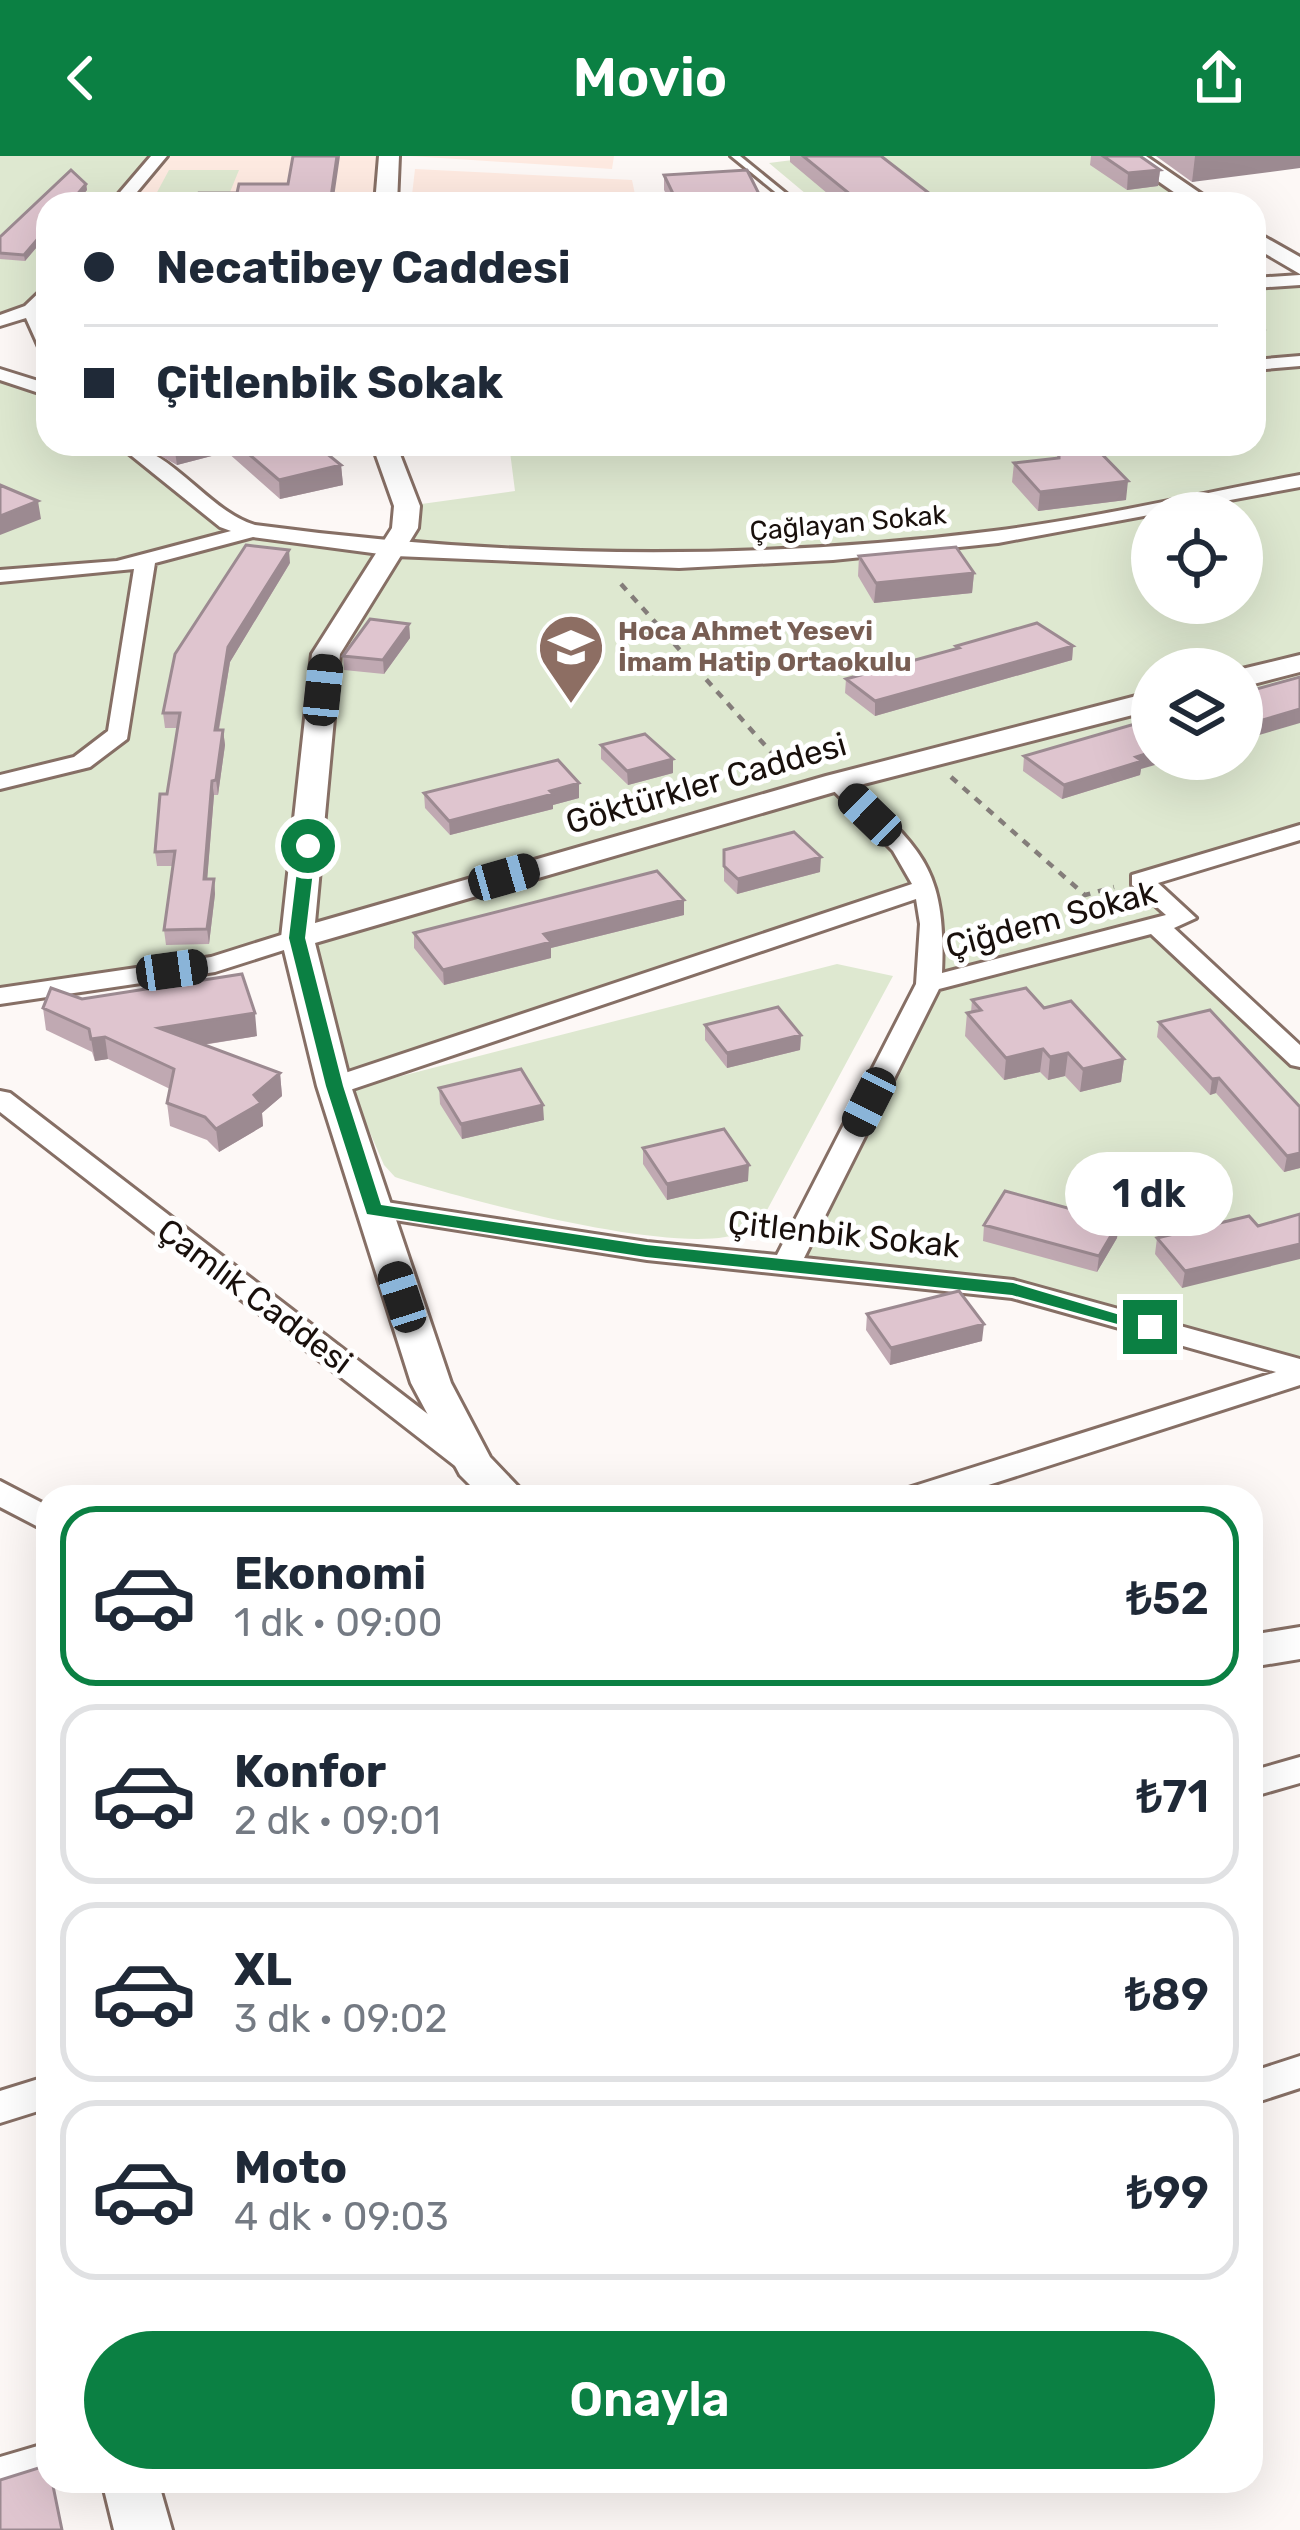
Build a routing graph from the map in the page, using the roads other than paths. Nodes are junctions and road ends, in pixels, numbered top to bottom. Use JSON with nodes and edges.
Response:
{"nodes":[{"id":1,"x":159,"y":156,"type":"edge"},
{"id":2,"x":389,"y":156,"type":"edge"},
{"id":3,"x":735,"y":156,"type":"edge"},
{"id":4,"x":1132,"y":156,"type":"edge"},
{"id":5,"x":128,"y":192,"type":"edge"},
{"id":6,"x":387,"y":192,"type":"edge"},
{"id":7,"x":780,"y":192,"type":"edge"},
{"id":8,"x":1187,"y":192,"type":"edge"},
{"id":9,"x":1266,"y":244,"type":"edge"},
{"id":10,"x":1300,"y":267,"type":"edge"},
{"id":11,"x":1300,"y":280,"type":"edge"},
{"id":12,"x":1266,"y":282,"type":"edge"},
{"id":13,"x":36,"y":304,"type":"edge"},
{"id":14,"x":31,"y":310,"type":"junction"},
{"id":15,"x":0,"y":321,"type":"edge"},
{"id":16,"x":36,"y":321,"type":"edge"},
{"id":17,"x":1300,"y":361,"type":"edge"},
{"id":18,"x":1266,"y":364,"type":"edge"},
{"id":19,"x":0,"y":374,"type":"edge"},
{"id":20,"x":36,"y":386,"type":"edge"},
{"id":21,"x":143,"y":456,"type":"edge"},
{"id":22,"x":388,"y":456,"type":"edge"},
{"id":23,"x":1300,"y":481,"type":"edge"},
{"id":24,"x":253,"y":531,"type":"junction"},
{"id":25,"x":395,"y":550,"type":"junction"},
{"id":26,"x":146,"y":556,"type":"junction"},
{"id":27,"x":0,"y":576,"type":"edge"},
{"id":28,"x":1300,"y":663,"type":"edge"},
{"id":29,"x":1263,"y":673,"type":"edge"},
{"id":30,"x":1131,"y":706,"type":"edge"},
{"id":31,"x":0,"y":782,"type":"edge"},
{"id":32,"x":822,"y":787,"type":"junction"},
{"id":33,"x":1300,"y":832,"type":"edge"},
{"id":34,"x":926,"y":886,"type":"junction"},
{"id":35,"x":1157,"y":926,"type":"junction"},
{"id":36,"x":297,"y":938,"type":"junction"},
{"id":37,"x":928,"y":985,"type":"junction"},
{"id":38,"x":0,"y":996,"type":"edge"},
{"id":39,"x":1300,"y":1059,"type":"edge"},
{"id":40,"x":334,"y":1086,"type":"junction"},
{"id":41,"x":0,"y":1100,"type":"edge"},
{"id":42,"x":373,"y":1210,"type":"junction"},
{"id":43,"x":788,"y":1262,"type":"junction"},
{"id":44,"x":1300,"y":1372,"type":"edge"},
{"id":45,"x":474,"y":1465,"type":"junction"},
{"id":46,"x":495,"y":1485,"type":"edge"},
{"id":47,"x":953,"y":1485,"type":"edge"},
{"id":48,"x":0,"y":1492,"type":"edge"},
{"id":49,"x":36,"y":1513,"type":"edge"},
{"id":50,"x":1300,"y":1642,"type":"edge"},
{"id":51,"x":1263,"y":1649,"type":"edge"},
{"id":52,"x":1300,"y":1770,"type":"edge"},
{"id":53,"x":1263,"y":1781,"type":"edge"},
{"id":54,"x":1300,"y":2072,"type":"edge"},
{"id":55,"x":1263,"y":2084,"type":"edge"},
{"id":56,"x":36,"y":2096,"type":"edge"},
{"id":57,"x":0,"y":2107,"type":"edge"},
{"id":58,"x":36,"y":2466,"type":"edge"},
{"id":59,"x":0,"y":2477,"type":"edge"},
{"id":60,"x":133,"y":2493,"type":"edge"},
{"id":61,"x":143,"y":2530,"type":"edge"}],
"edges":[{"from":1,"to":5,"type":"street"},
{"from":2,"to":6,"type":"street"},
{"from":3,"to":7,"type":"lane"},
{"from":4,"to":8,"type":"street"},
{"from":9,"to":10,"type":"street"},
{"from":11,"to":12,"type":"street"},
{"from":13,"to":14,"type":"street"},
{"from":14,"to":15,"type":"street"},
{"from":14,"to":16,"type":"street"},
{"from":17,"to":18,"type":"street"},
{"from":19,"to":20,"type":"street"},
{"from":21,"to":24,"type":"street"},
{"from":22,"to":25,"type":"street"},
{"from":23,"to":25,"type":"street","name":"Çağlayan Sokak"},
{"from":24,"to":25,"type":"street","name":"Çağlayan Sokak"},
{"from":24,"to":26,"type":"street"},
{"from":25,"to":36,"type":"street"},
{"from":26,"to":27,"type":"street"},
{"from":26,"to":31,"type":"street"},
{"from":28,"to":29,"type":"street"},
{"from":30,"to":32,"type":"street","name":"Göktürkler Caddesi"},
{"from":32,"to":34,"type":"street"},
{"from":32,"to":36,"type":"street","name":"Göktürkler Caddesi"},
{"from":33,"to":35,"type":"street","name":"Çiğdem Sokak"},
{"from":34,"to":37,"type":"street"},
{"from":34,"to":40,"type":"street"},
{"from":35,"to":37,"type":"street","name":"Çiğdem Sokak"},
{"from":35,"to":39,"type":"street"},
{"from":36,"to":38,"type":"street","name":"Göktürkler Caddesi"},
{"from":36,"to":40,"type":"street"},
{"from":37,"to":43,"type":"street"},
{"from":40,"to":42,"type":"street"},
{"from":41,"to":45,"type":"street","name":"Çamlık Caddesi"},
{"from":42,"to":43,"type":"street","name":"Çitlenbik Sokak"},
{"from":42,"to":45,"type":"street"},
{"from":43,"to":44,"type":"street","name":"Çitlenbik Sokak"},
{"from":44,"to":47,"type":"street"},
{"from":45,"to":46,"type":"street","name":"Çamlık Caddesi"},
{"from":48,"to":49,"type":"street"},
{"from":50,"to":51,"type":"street"},
{"from":52,"to":53,"type":"street"},
{"from":54,"to":55,"type":"street"},
{"from":56,"to":57,"type":"street"},
{"from":58,"to":59,"type":"street"},
{"from":60,"to":61,"type":"street"}]}
